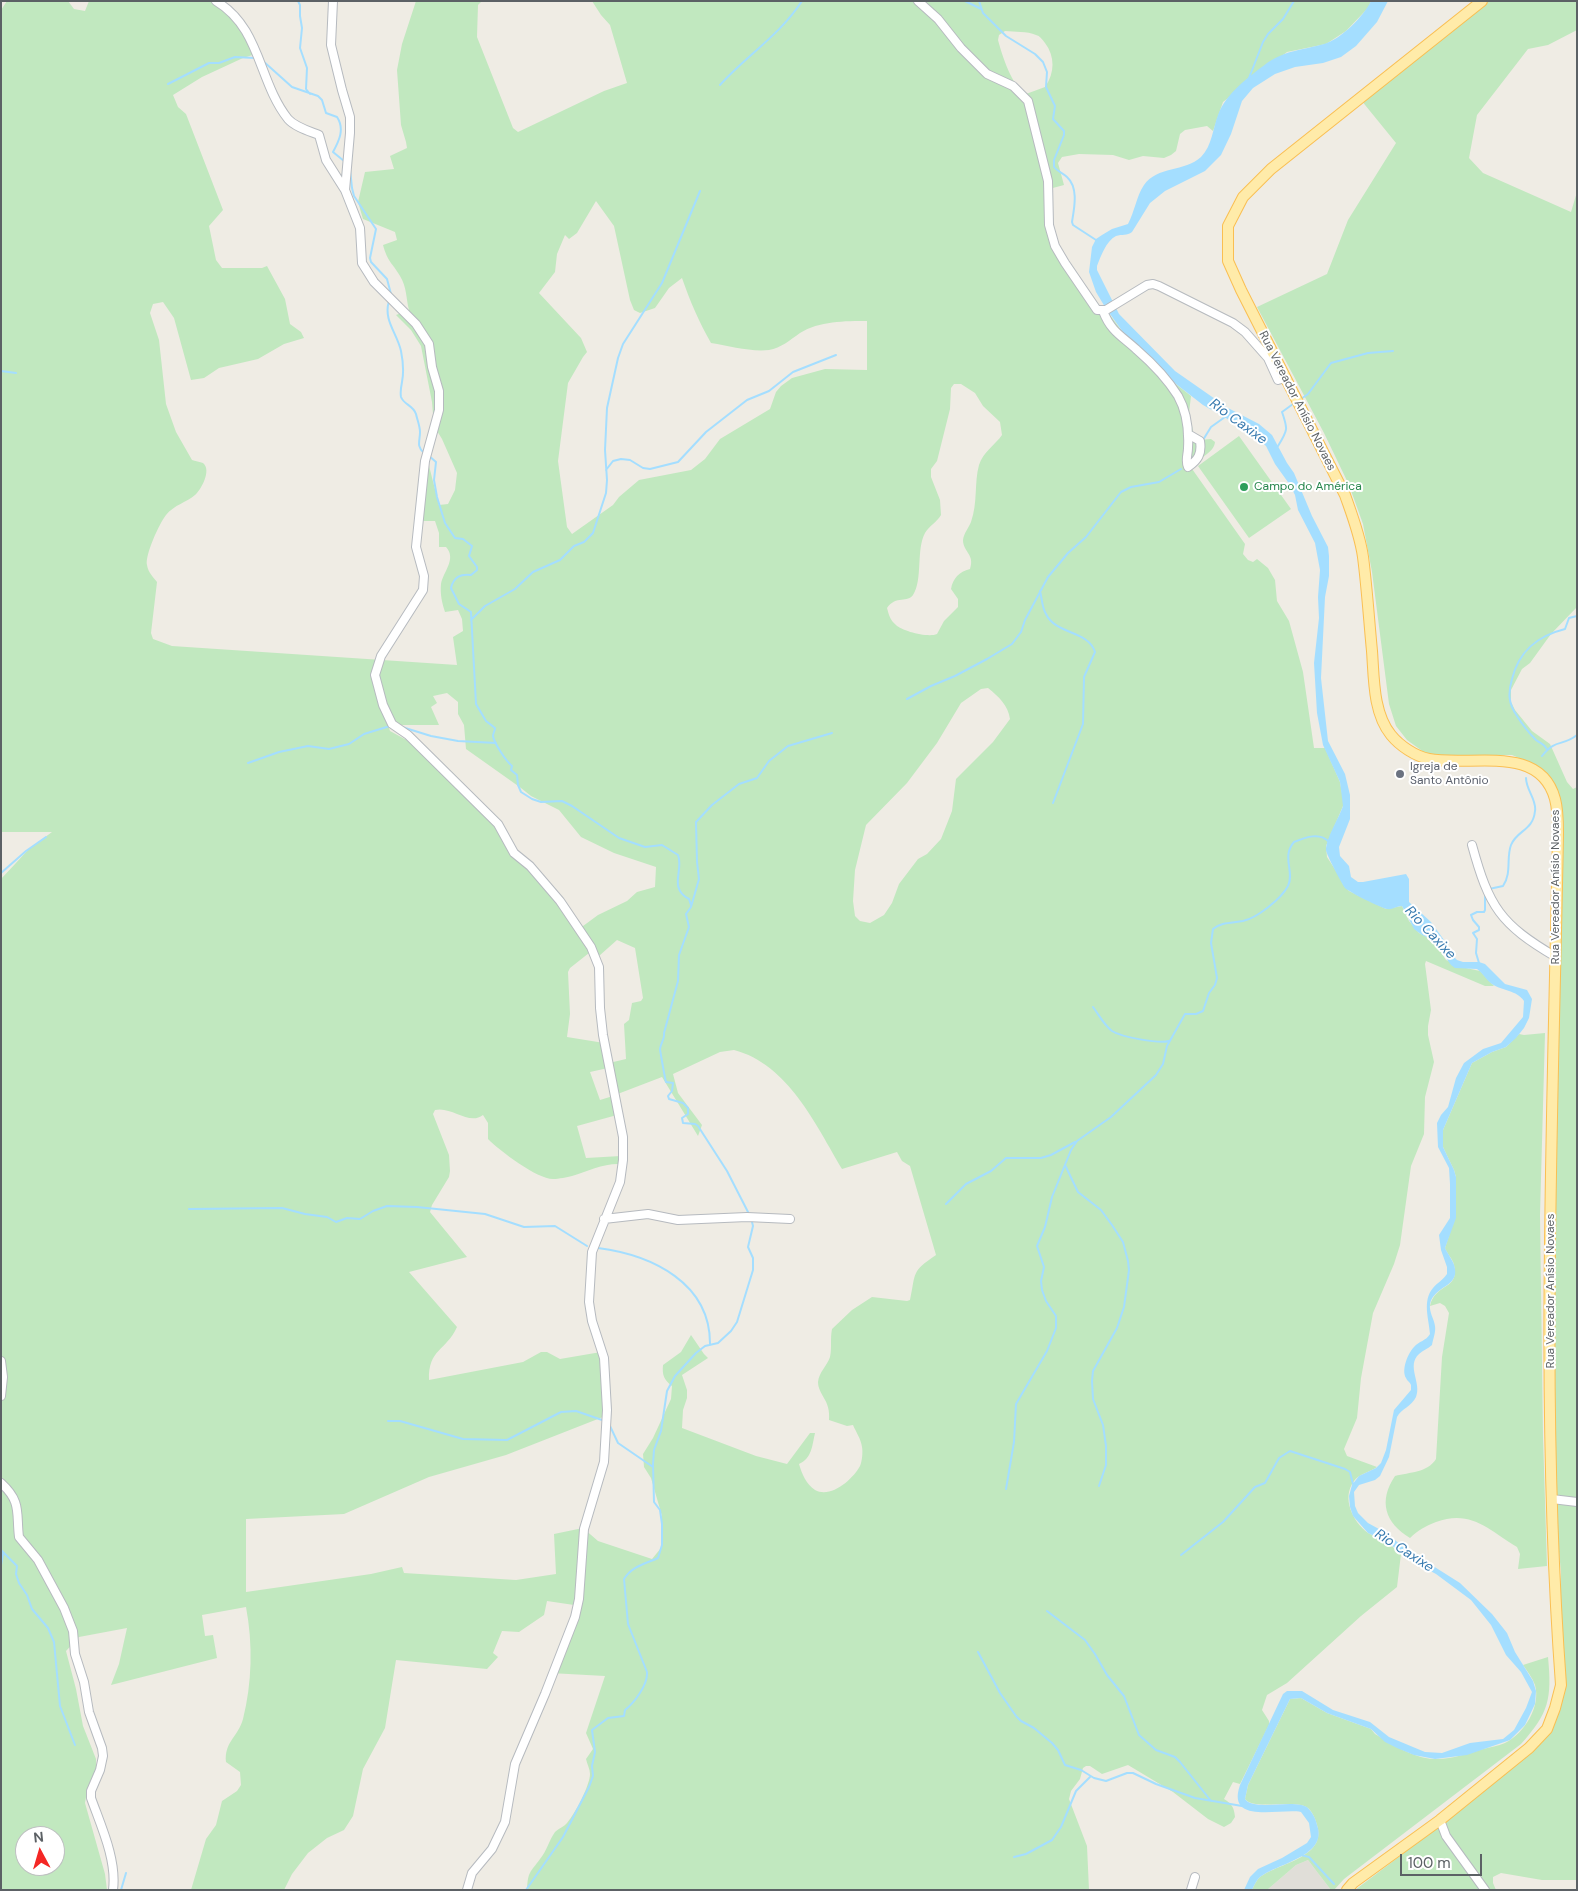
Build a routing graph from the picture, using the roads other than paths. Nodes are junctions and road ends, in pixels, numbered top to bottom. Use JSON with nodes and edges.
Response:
{"nodes":[{"id":1,"x":216,"y":1,"type":"edge"},
{"id":2,"x":333,"y":1,"type":"edge"},
{"id":3,"x":918,"y":1,"type":"edge"},
{"id":4,"x":1482,"y":1,"type":"edge"},
{"id":5,"x":345,"y":190,"type":"junction"},
{"id":6,"x":1105,"y":310,"type":"junction"},
{"id":7,"x":1285,"y":378,"type":"junction"},
{"id":8,"x":1188,"y":434,"type":"dead end"},
{"id":9,"x":1472,"y":845,"type":"dead end"},
{"id":10,"x":1556,"y":957,"type":"junction"},
{"id":11,"x":604,"y":1219,"type":"junction"},
{"id":12,"x":790,"y":1219,"type":"dead end"},
{"id":13,"x":1,"y":1361,"type":"edge"},
{"id":14,"x":1,"y":1396,"type":"edge"},
{"id":15,"x":1,"y":1483,"type":"edge"},
{"id":16,"x":1552,"y":1498,"type":"junction"},
{"id":17,"x":1577,"y":1502,"type":"edge"},
{"id":18,"x":1440,"y":1820,"type":"junction"},
{"id":19,"x":1195,"y":1877,"type":"dead end"},
{"id":20,"x":113,"y":1890,"type":"edge"},
{"id":21,"x":467,"y":1890,"type":"edge"},
{"id":22,"x":1190,"y":1890,"type":"edge"},
{"id":23,"x":1347,"y":1890,"type":"edge"},
{"id":24,"x":1485,"y":1890,"type":"edge"}],
"edges":[{"from":1,"to":5,"type":"street"},
{"from":2,"to":5,"type":"street"},
{"from":3,"to":6,"type":"street"},
{"from":4,"to":7,"type":"main road","name":"Rua Vereador Anísio Novaes"},
{"from":5,"to":11,"type":"street"},
{"from":6,"to":7,"type":"street"},
{"from":6,"to":8,"type":"street"},
{"from":7,"to":10,"type":"main road","name":"Rua Vereador Anísio Novaes"},
{"from":9,"to":10,"type":"street"},
{"from":10,"to":16,"type":"main road","name":"Rua Vereador Anísio Novaes"},
{"from":11,"to":12,"type":"street"},
{"from":11,"to":21,"type":"street"},
{"from":13,"to":14,"type":"street"},
{"from":15,"to":20,"type":"street"},
{"from":16,"to":17,"type":"street"},
{"from":16,"to":18,"type":"main road","name":"Rua Vereador Anísio Novaes"},
{"from":18,"to":23,"type":"main road","name":"Rua Vereador Anísio Novaes"},
{"from":18,"to":24,"type":"street"},
{"from":19,"to":22,"type":"street"}]}
